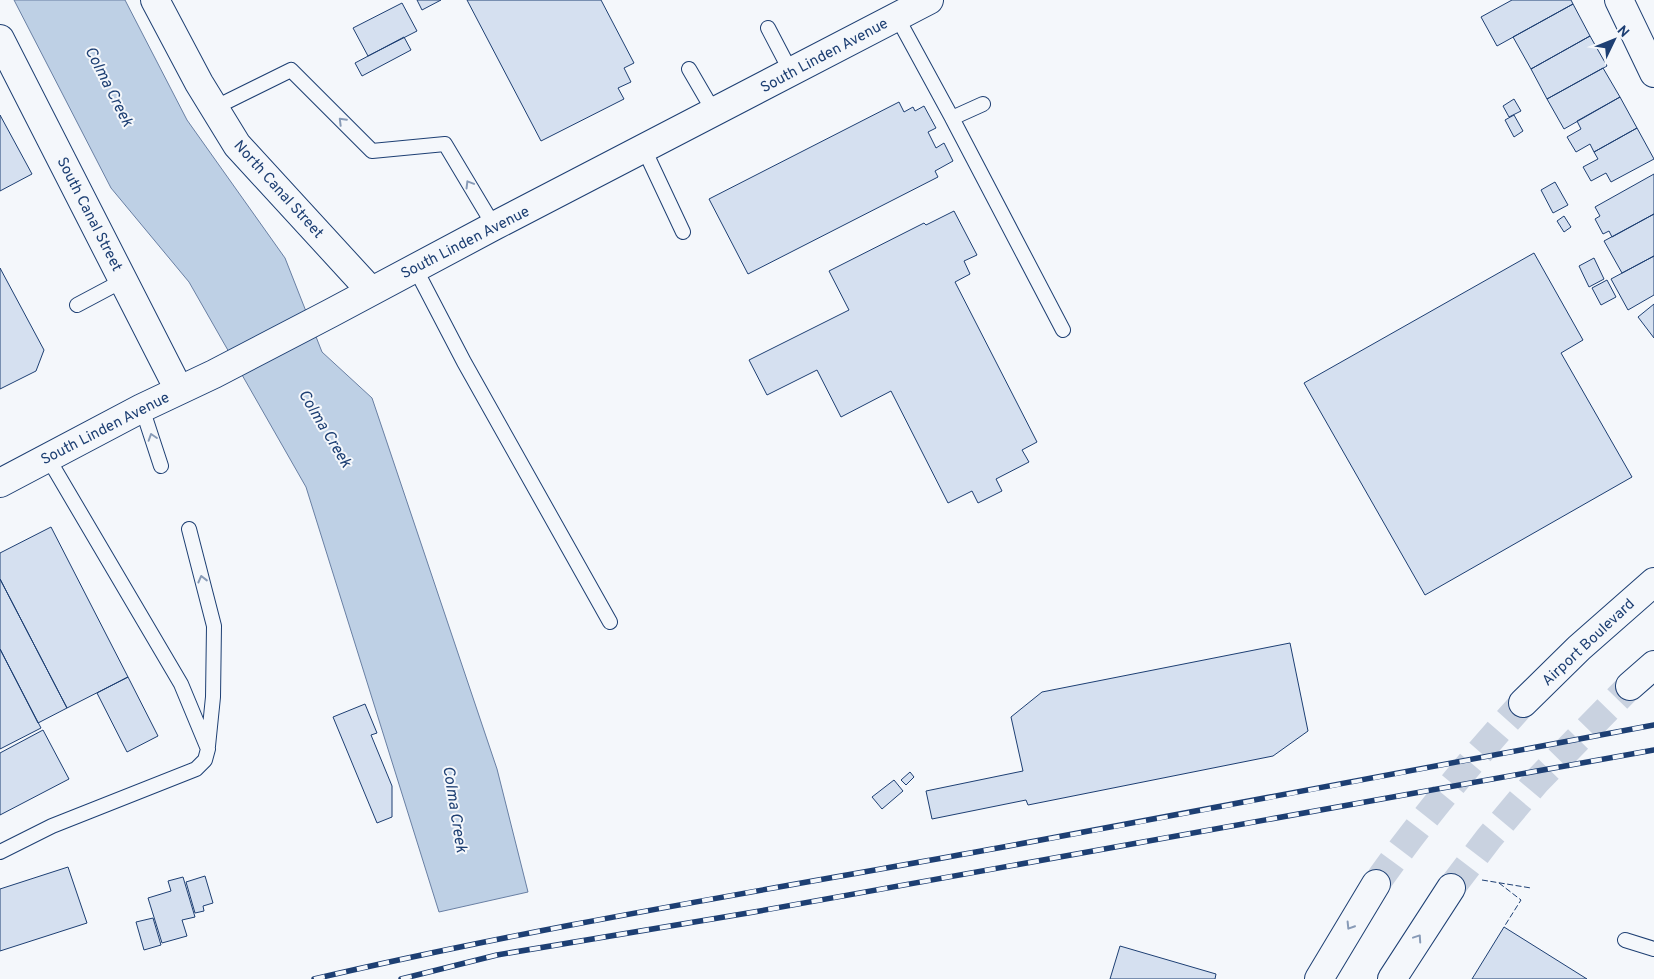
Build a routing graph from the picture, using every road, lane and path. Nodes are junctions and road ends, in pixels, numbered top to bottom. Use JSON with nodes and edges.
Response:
{"nodes":[{"id":1,"x":155,"y":0,"type":"edge"},
{"id":2,"x":929,"y":0,"type":"edge"},
{"id":3,"x":1619,"y":0,"type":"edge"},
{"id":4,"x":897,"y":17,"type":"junction"},
{"id":5,"x":768,"y":28,"type":"dead end"},
{"id":6,"x":0,"y":39,"type":"edge"},
{"id":7,"x":689,"y":69,"type":"dead end"},
{"id":8,"x":791,"y":72,"type":"junction"},
{"id":9,"x":1654,"y":73,"type":"edge"},
{"id":10,"x":983,"y":104,"type":"dead end"},
{"id":11,"x":214,"y":108,"type":"junction"},
{"id":12,"x":714,"y":112,"type":"junction"},
{"id":13,"x":952,"y":118,"type":"junction"},
{"id":14,"x":644,"y":149,"type":"junction"},
{"id":15,"x":494,"y":226,"type":"junction"},
{"id":16,"x":683,"y":232,"type":"dead end"},
{"id":17,"x":415,"y":268,"type":"junction"},
{"id":18,"x":124,"y":280,"type":"junction"},
{"id":19,"x":370,"y":291,"type":"junction"},
{"id":20,"x":77,"y":305,"type":"dead end"},
{"id":21,"x":1063,"y":330,"type":"dead end"},
{"id":22,"x":180,"y":390,"type":"junction"},
{"id":23,"x":142,"y":408,"type":"junction"},
{"id":24,"x":48,"y":458,"type":"junction"},
{"id":25,"x":161,"y":466,"type":"dead end"},
{"id":26,"x":0,"y":483,"type":"edge"},
{"id":27,"x":189,"y":529,"type":"dead end"},
{"id":28,"x":1654,"y":582,"type":"edge"},
{"id":29,"x":610,"y":622,"type":"dead end"},
{"id":30,"x":1654,"y":665,"type":"edge"},
{"id":31,"x":1630,"y":686,"type":"tunnel mouth"},
{"id":32,"x":1523,"y":703,"type":"tunnel mouth"},
{"id":33,"x":208,"y":749,"type":"junction"},
{"id":34,"x":0,"y":852,"type":"edge"},
{"id":35,"x":1376,"y":884,"type":"tunnel mouth"},
{"id":36,"x":1451,"y":888,"type":"tunnel mouth"},
{"id":37,"x":1625,"y":940,"type":"dead end"},
{"id":38,"x":1654,"y":949,"type":"edge"},
{"id":39,"x":1319,"y":979,"type":"edge"},
{"id":40,"x":1392,"y":979,"type":"edge"}],
"edges":[{"from":1,"to":11,"type":"street","name":"North Canal Street"},
{"from":2,"to":4,"type":"street","name":"South Linden Avenue"},
{"from":3,"to":9,"type":"street"},
{"from":4,"to":8,"type":"street","name":"South Linden Avenue"},
{"from":4,"to":13,"type":"lane"},
{"from":5,"to":8,"type":"lane"},
{"from":6,"to":18,"type":"street","name":"South Canal Street"},
{"from":7,"to":12,"type":"lane"},
{"from":8,"to":12,"type":"street","name":"South Linden Avenue"},
{"from":10,"to":13,"type":"lane"},
{"from":15,"to":11,"type":"lane","one_way":true},
{"from":11,"to":19,"type":"street","name":"North Canal Street"},
{"from":12,"to":14,"type":"street","name":"South Linden Avenue"},
{"from":13,"to":21,"type":"lane"},
{"from":14,"to":15,"type":"street","name":"South Linden Avenue"},
{"from":14,"to":16,"type":"lane"},
{"from":15,"to":17,"type":"street","name":"South Linden Avenue"},
{"from":17,"to":19,"type":"street","name":"South Linden Avenue"},
{"from":17,"to":29,"type":"lane"},
{"from":18,"to":20,"type":"lane"},
{"from":18,"to":22,"type":"street","name":"South Canal Street"},
{"from":19,"to":22,"type":"street","name":"South Linden Avenue"},
{"from":22,"to":23,"type":"street","name":"South Linden Avenue"},
{"from":23,"to":24,"type":"street","name":"South Linden Avenue"},
{"from":25,"to":23,"type":"lane","one_way":true},
{"from":24,"to":26,"type":"street","name":"South Linden Avenue"},
{"from":24,"to":33,"type":"lane"},
{"from":33,"to":27,"type":"lane","one_way":true},
{"from":28,"to":32,"type":"street","name":"Airport Boulevard"},
{"from":30,"to":31,"type":"street"},
{"from":33,"to":34,"type":"lane"},
{"from":35,"to":39,"type":"street","one_way":true},
{"from":40,"to":36,"type":"street","one_way":true},
{"from":37,"to":38,"type":"lane"}]}
